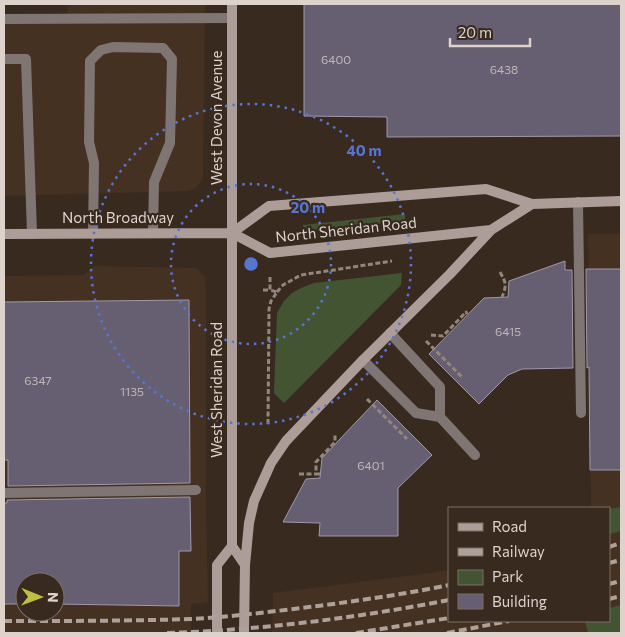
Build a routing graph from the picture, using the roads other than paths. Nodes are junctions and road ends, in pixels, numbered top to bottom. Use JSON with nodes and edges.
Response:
{"nodes":[{"id":1,"x":232,"y":4,"type":"edge"},
{"id":2,"x":232,"y":18,"type":"junction"},
{"id":3,"x":4,"y":19,"type":"edge"},
{"id":4,"x":4,"y":59,"type":"edge"},
{"id":5,"x":621,"y":201,"type":"edge"},
{"id":6,"x":578,"y":202,"type":"junction"},
{"id":7,"x":532,"y":204,"type":"junction"},
{"id":8,"x":491,"y":230,"type":"junction"},
{"id":9,"x":154,"y":233,"type":"junction"},
{"id":10,"x":232,"y":233,"type":"junction"},
{"id":11,"x":4,"y":234,"type":"edge"},
{"id":12,"x":32,"y":234,"type":"junction"},
{"id":13,"x":93,"y":234,"type":"junction"},
{"id":14,"x":390,"y":333,"type":"junction"},
{"id":15,"x":363,"y":360,"type":"junction"},
{"id":16,"x":581,"y":413,"type":"dead end"},
{"id":17,"x":440,"y":417,"type":"junction"},
{"id":18,"x":476,"y":456,"type":"dead end"},
{"id":19,"x":196,"y":490,"type":"dead end"},
{"id":20,"x":4,"y":493,"type":"edge"},
{"id":21,"x":232,"y":546,"type":"junction"},
{"id":22,"x":245,"y":565,"type":"junction"},
{"id":23,"x":217,"y":633,"type":"edge"},
{"id":24,"x":244,"y":633,"type":"edge"}],
"edges":[{"from":1,"to":2,"type":"main road","name":"West Devon Avenue"},
{"from":2,"to":3,"type":"lane"},
{"from":2,"to":10,"type":"main road","name":"West Devon Avenue"},
{"from":4,"to":12,"type":"lane"},
{"from":5,"to":6,"type":"main road","name":"North Sheridan Road"},
{"from":6,"to":7,"type":"main road","name":"North Sheridan Road"},
{"from":6,"to":16,"type":"lane"},
{"from":7,"to":8,"type":"main road","name":"North Sheridan Road"},
{"from":7,"to":10,"type":"main road","name":"North Sheridan Road"},
{"from":8,"to":10,"type":"main road","name":"North Sheridan Road"},
{"from":8,"to":14,"type":"main road"},
{"from":9,"to":10,"type":"main road","name":"North Broadway"},
{"from":9,"to":13,"type":"main road","name":"North Broadway"},
{"from":9,"to":13,"type":"lane"},
{"from":10,"to":21,"type":"main road","name":"West Sheridan Road"},
{"from":11,"to":12,"type":"main road","name":"North Broadway"},
{"from":12,"to":13,"type":"main road","name":"North Broadway"},
{"from":14,"to":15,"type":"main road"},
{"from":14,"to":17,"type":"lane"},
{"from":15,"to":17,"type":"lane"},
{"from":15,"to":22,"type":"main road"},
{"from":17,"to":18,"type":"lane"},
{"from":19,"to":20,"type":"lane"},
{"from":21,"to":22,"type":"main road"},
{"from":21,"to":23,"type":"main road"},
{"from":22,"to":24,"type":"main road"}]}
